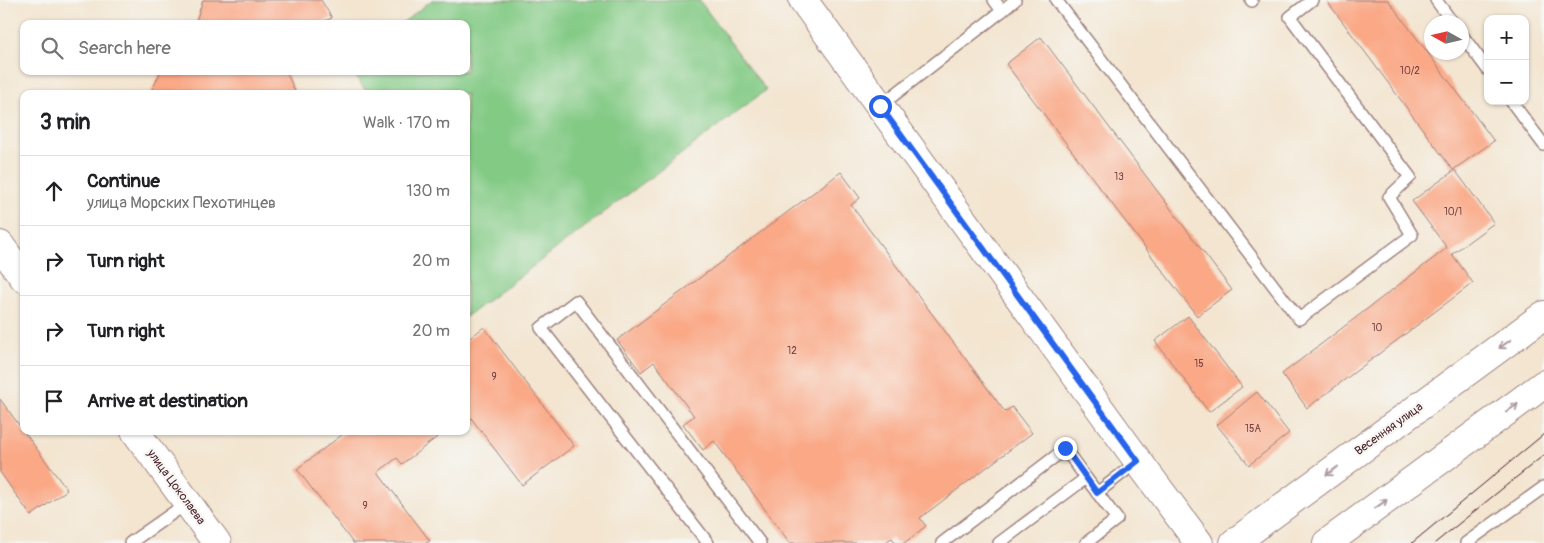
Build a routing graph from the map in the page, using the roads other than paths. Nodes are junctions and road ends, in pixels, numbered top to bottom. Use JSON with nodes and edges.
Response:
{"nodes":[{"id":1,"x":803,"y":0,"type":"edge"},
{"id":2,"x":994,"y":0,"type":"edge"},
{"id":3,"x":1016,"y":0,"type":"edge"},
{"id":4,"x":1056,"y":0,"type":"edge"},
{"id":5,"x":1312,"y":0,"type":"edge"},
{"id":6,"x":1436,"y":0,"type":"edge"},
{"id":7,"x":1002,"y":11,"type":"junction"},
{"id":8,"x":1447,"y":15,"type":"edge"},
{"id":9,"x":1469,"y":44,"type":"edge"},
{"id":10,"x":1484,"y":65,"type":"edge"},
{"id":11,"x":1514,"y":105,"type":"edge"},
{"id":12,"x":880,"y":106,"type":"junction"},
{"id":13,"x":1544,"y":145,"type":"edge"},
{"id":14,"x":0,"y":245,"type":"edge"},
{"id":15,"x":20,"y":272,"type":"edge"},
{"id":16,"x":1544,"y":315,"type":"edge"},
{"id":17,"x":1544,"y":384,"type":"edge"},
{"id":18,"x":138,"y":435,"type":"edge"},
{"id":19,"x":1138,"y":461,"type":"junction"},
{"id":20,"x":1086,"y":478,"type":"junction"},
{"id":21,"x":1544,"y":487,"type":"edge"},
{"id":22,"x":1097,"y":493,"type":"junction"},
{"id":23,"x":187,"y":503,"type":"junction"},
{"id":24,"x":130,"y":543,"type":"edge"},
{"id":25,"x":217,"y":543,"type":"edge"},
{"id":26,"x":708,"y":543,"type":"edge"},
{"id":27,"x":760,"y":543,"type":"edge"},
{"id":28,"x":942,"y":543,"type":"edge"},
{"id":29,"x":998,"y":543,"type":"edge"},
{"id":30,"x":1086,"y":543,"type":"edge"},
{"id":31,"x":1199,"y":543,"type":"edge"},
{"id":32,"x":1234,"y":543,"type":"edge"},
{"id":33,"x":1328,"y":543,"type":"edge"},
{"id":34,"x":1466,"y":543,"type":"edge"}],
"edges":[{"from":1,"to":12,"type":"street"},
{"from":2,"to":7,"type":"lane"},
{"from":3,"to":7,"type":"lane"},
{"from":4,"to":5,"type":"lane"},
{"from":6,"to":8,"type":"lane"},
{"from":7,"to":12,"type":"lane"},
{"from":9,"to":10,"type":"lane"},
{"from":11,"to":13,"type":"lane"},
{"from":12,"to":19,"type":"street"},
{"from":14,"to":15,"type":"street"},
{"from":16,"to":32,"type":"street","name":"Весенняя улица","one_way":true},
{"from":33,"to":17,"type":"street","one_way":true},
{"from":18,"to":23,"type":"street","name":"улица Цоколаева"},
{"from":19,"to":22,"type":"lane"},
{"from":19,"to":31,"type":"street"},
{"from":20,"to":22,"type":"lane"},
{"from":20,"to":28,"type":"lane"},
{"from":20,"to":29,"type":"lane"},
{"from":21,"to":34,"type":"lane"},
{"from":22,"to":30,"type":"lane"},
{"from":23,"to":24,"type":"lane"},
{"from":23,"to":25,"type":"street","name":"улица Цоколаева"},
{"from":26,"to":27,"type":"lane"}]}
